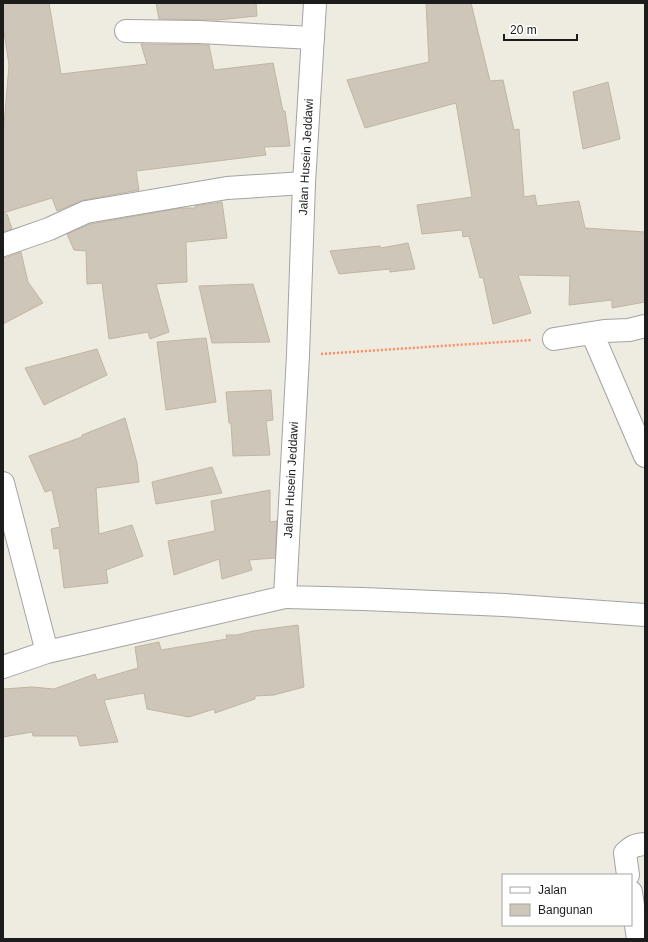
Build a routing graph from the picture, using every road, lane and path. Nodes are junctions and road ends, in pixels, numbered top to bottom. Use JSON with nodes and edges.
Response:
{"nodes":[{"id":1,"x":315,"y":3,"type":"edge"},
{"id":2,"x":126,"y":31,"type":"dead end"},
{"id":3,"x":313,"y":38,"type":"junction"},
{"id":4,"x":304,"y":183,"type":"junction"},
{"id":5,"x":3,"y":245,"type":"edge"},
{"id":6,"x":645,"y":326,"type":"edge"},
{"id":7,"x":592,"y":333,"type":"junction"},
{"id":8,"x":554,"y":339,"type":"joint"},
{"id":9,"x":298,"y":355,"type":"junction"},
{"id":10,"x":645,"y":456,"type":"edge"},
{"id":11,"x":3,"y":483,"type":"edge"},
{"id":12,"x":284,"y":597,"type":"junction"},
{"id":13,"x":645,"y":615,"type":"edge"},
{"id":14,"x":47,"y":652,"type":"junction"},
{"id":15,"x":3,"y":667,"type":"edge"},
{"id":16,"x":645,"y":844,"type":"edge"},
{"id":17,"x":628,"y":874,"type":"edge"},
{"id":18,"x":632,"y":899,"type":"edge"},
{"id":19,"x":638,"y":939,"type":"edge"}],
"edges":[{"from":1,"to":3,"type":"street","name":"Jalan Husein Jeddawi"},
{"from":2,"to":3,"type":"street"},
{"from":3,"to":4,"type":"street","name":"Jalan Husein Jeddawi"},
{"from":4,"to":5,"type":"street"},
{"from":4,"to":9,"type":"street","name":"Jalan Husein Jeddawi"},
{"from":6,"to":7,"type":"street"},
{"from":7,"to":8,"type":"street"},
{"from":7,"to":10,"type":"street"},
{"from":8,"to":9,"type":"path"},
{"from":9,"to":12,"type":"street","name":"Jalan Husein Jeddawi"},
{"from":11,"to":14,"type":"street"},
{"from":12,"to":13,"type":"street"},
{"from":12,"to":14,"type":"street"},
{"from":14,"to":15,"type":"street"},
{"from":16,"to":17,"type":"street"},
{"from":18,"to":19,"type":"street"}]}
